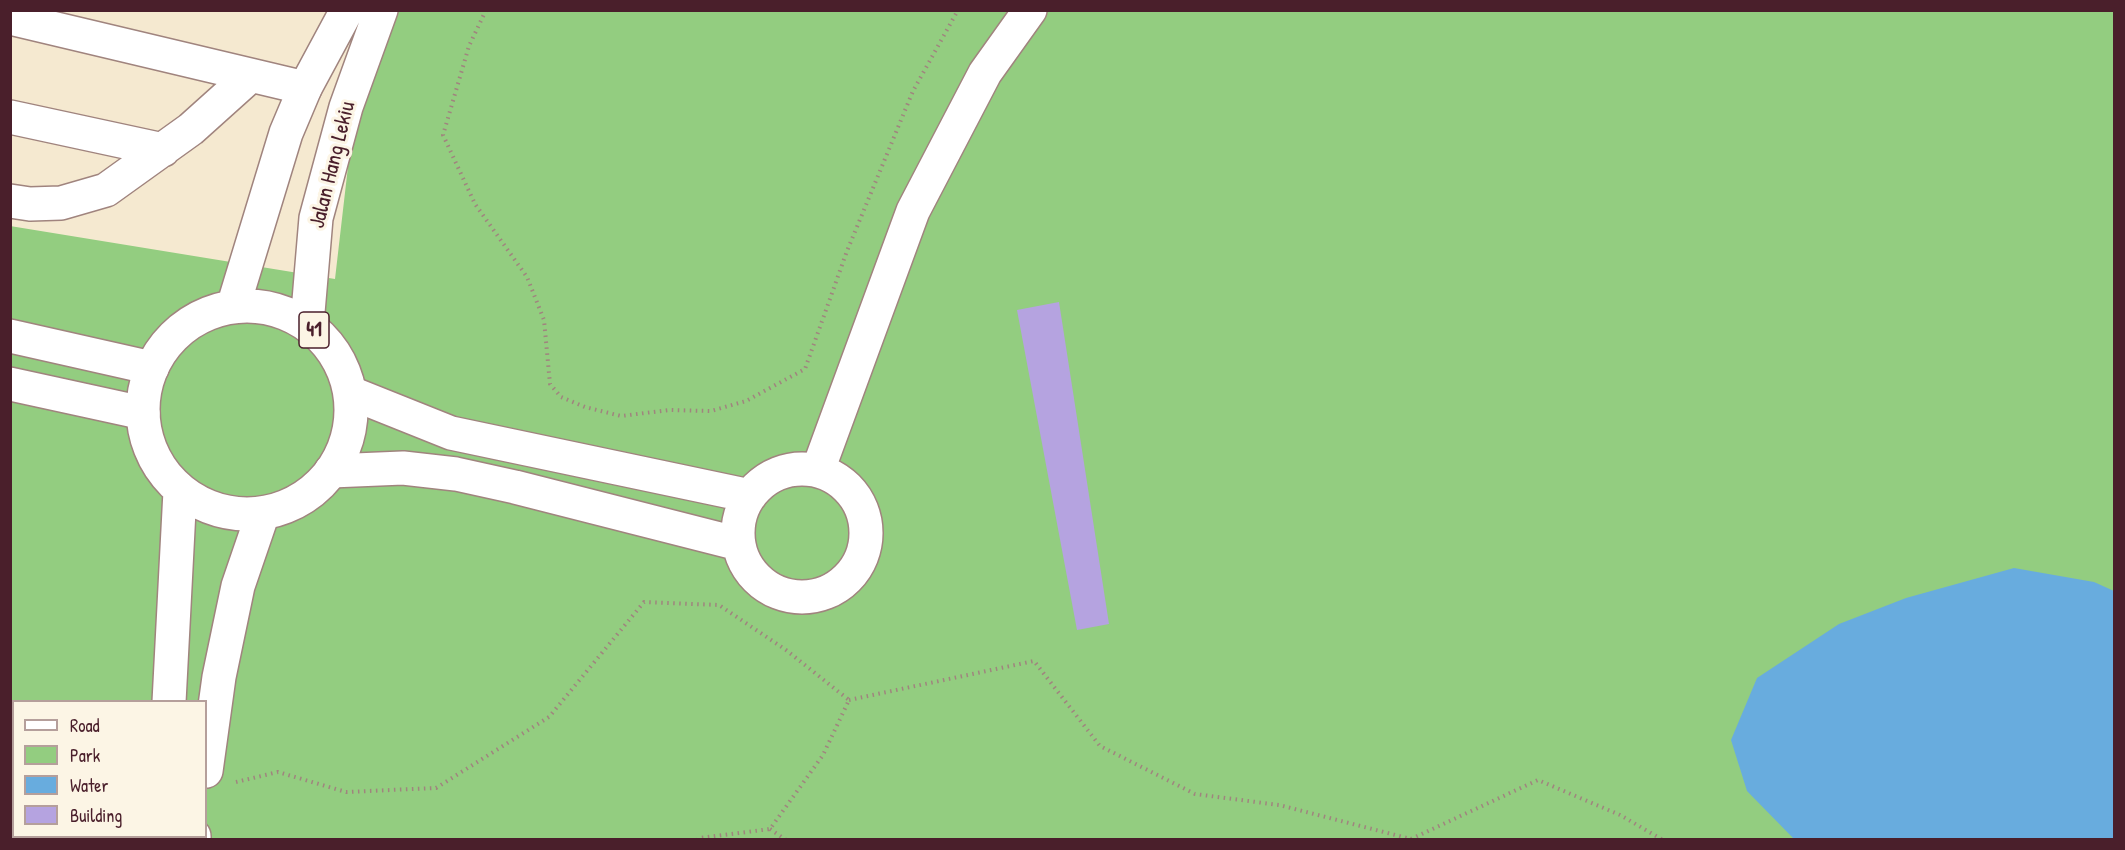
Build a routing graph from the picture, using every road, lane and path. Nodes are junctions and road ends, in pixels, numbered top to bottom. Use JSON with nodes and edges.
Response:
{"nodes":[{"id":1,"x":347,"y":10,"type":"edge"},
{"id":2,"x":381,"y":10,"type":"edge"},
{"id":3,"x":486,"y":10,"type":"edge"},
{"id":4,"x":958,"y":10,"type":"edge"},
{"id":5,"x":1030,"y":10,"type":"edge"},
{"id":6,"x":10,"y":18,"type":"edge"},
{"id":7,"x":249,"y":76,"type":"junction"},
{"id":8,"x":305,"y":88,"type":"junction"},
{"id":9,"x":10,"y":117,"type":"edge"},
{"id":10,"x":163,"y":150,"type":"junction"},
{"id":11,"x":10,"y":201,"type":"edge"},
{"id":12,"x":233,"y":307,"type":"junction"},
{"id":13,"x":307,"y":324,"type":"junction"},
{"id":14,"x":10,"y":336,"type":"edge"},
{"id":15,"x":152,"y":368,"type":"junction"},
{"id":16,"x":10,"y":384,"type":"edge"},
{"id":17,"x":351,"y":393,"type":"junction"},
{"id":18,"x":143,"y":413,"type":"junction"},
{"id":19,"x":818,"y":470,"type":"junction"},
{"id":20,"x":332,"y":471,"type":"junction"},
{"id":21,"x":180,"y":491,"type":"junction"},
{"id":22,"x":750,"y":496,"type":"junction"},
{"id":23,"x":263,"y":513,"type":"junction"},
{"id":24,"x":739,"y":544,"type":"junction"},
{"id":25,"x":169,"y":700,"type":"edge"},
{"id":26,"x":849,"y":700,"type":"junction"},
{"id":27,"x":216,"y":777,"type":"edge"},
{"id":28,"x":770,"y":829,"type":"junction"},
{"id":29,"x":698,"y":840,"type":"edge"},
{"id":30,"x":786,"y":840,"type":"edge"},
{"id":31,"x":1663,"y":840,"type":"edge"}],
"edges":[{"from":1,"to":8,"type":"main road","name":"Jalan Hang Lekiu"},
{"from":2,"to":13,"type":"main road","name":"Jalan Hang Lekiu","number":"41"},
{"from":3,"to":4,"type":"path"},
{"from":5,"to":19,"type":"main road"},
{"from":6,"to":7,"type":"main road"},
{"from":7,"to":8,"type":"main road"},
{"from":7,"to":10,"type":"main road"},
{"from":8,"to":12,"type":"main road","name":"Jalan Hang Lekiu"},
{"from":9,"to":10,"type":"main road"},
{"from":10,"to":11,"type":"main road"},
{"from":12,"to":13,"type":"main road","number":"41"},
{"from":12,"to":15,"type":"main road","number":"41"},
{"from":13,"to":17,"type":"main road","number":"41"},
{"from":14,"to":15,"type":"main road"},
{"from":15,"to":18,"type":"main road","number":"41"},
{"from":16,"to":18,"type":"main road"},
{"from":17,"to":20,"type":"main road","number":"41"},
{"from":17,"to":22,"type":"main road"},
{"from":18,"to":21,"type":"main road","number":"41"},
{"from":19,"to":22,"type":"main road"},
{"from":19,"to":24,"type":"main road"},
{"from":20,"to":23,"type":"main road","number":"41"},
{"from":20,"to":24,"type":"main road"},
{"from":21,"to":23,"type":"main road","number":"41"},
{"from":21,"to":25,"type":"main road"},
{"from":22,"to":24,"type":"main road"},
{"from":23,"to":27,"type":"main road"},
{"from":26,"to":27,"type":"path"},
{"from":26,"to":28,"type":"path"},
{"from":26,"to":31,"type":"path"},
{"from":28,"to":29,"type":"path"},
{"from":28,"to":30,"type":"path"}]}
